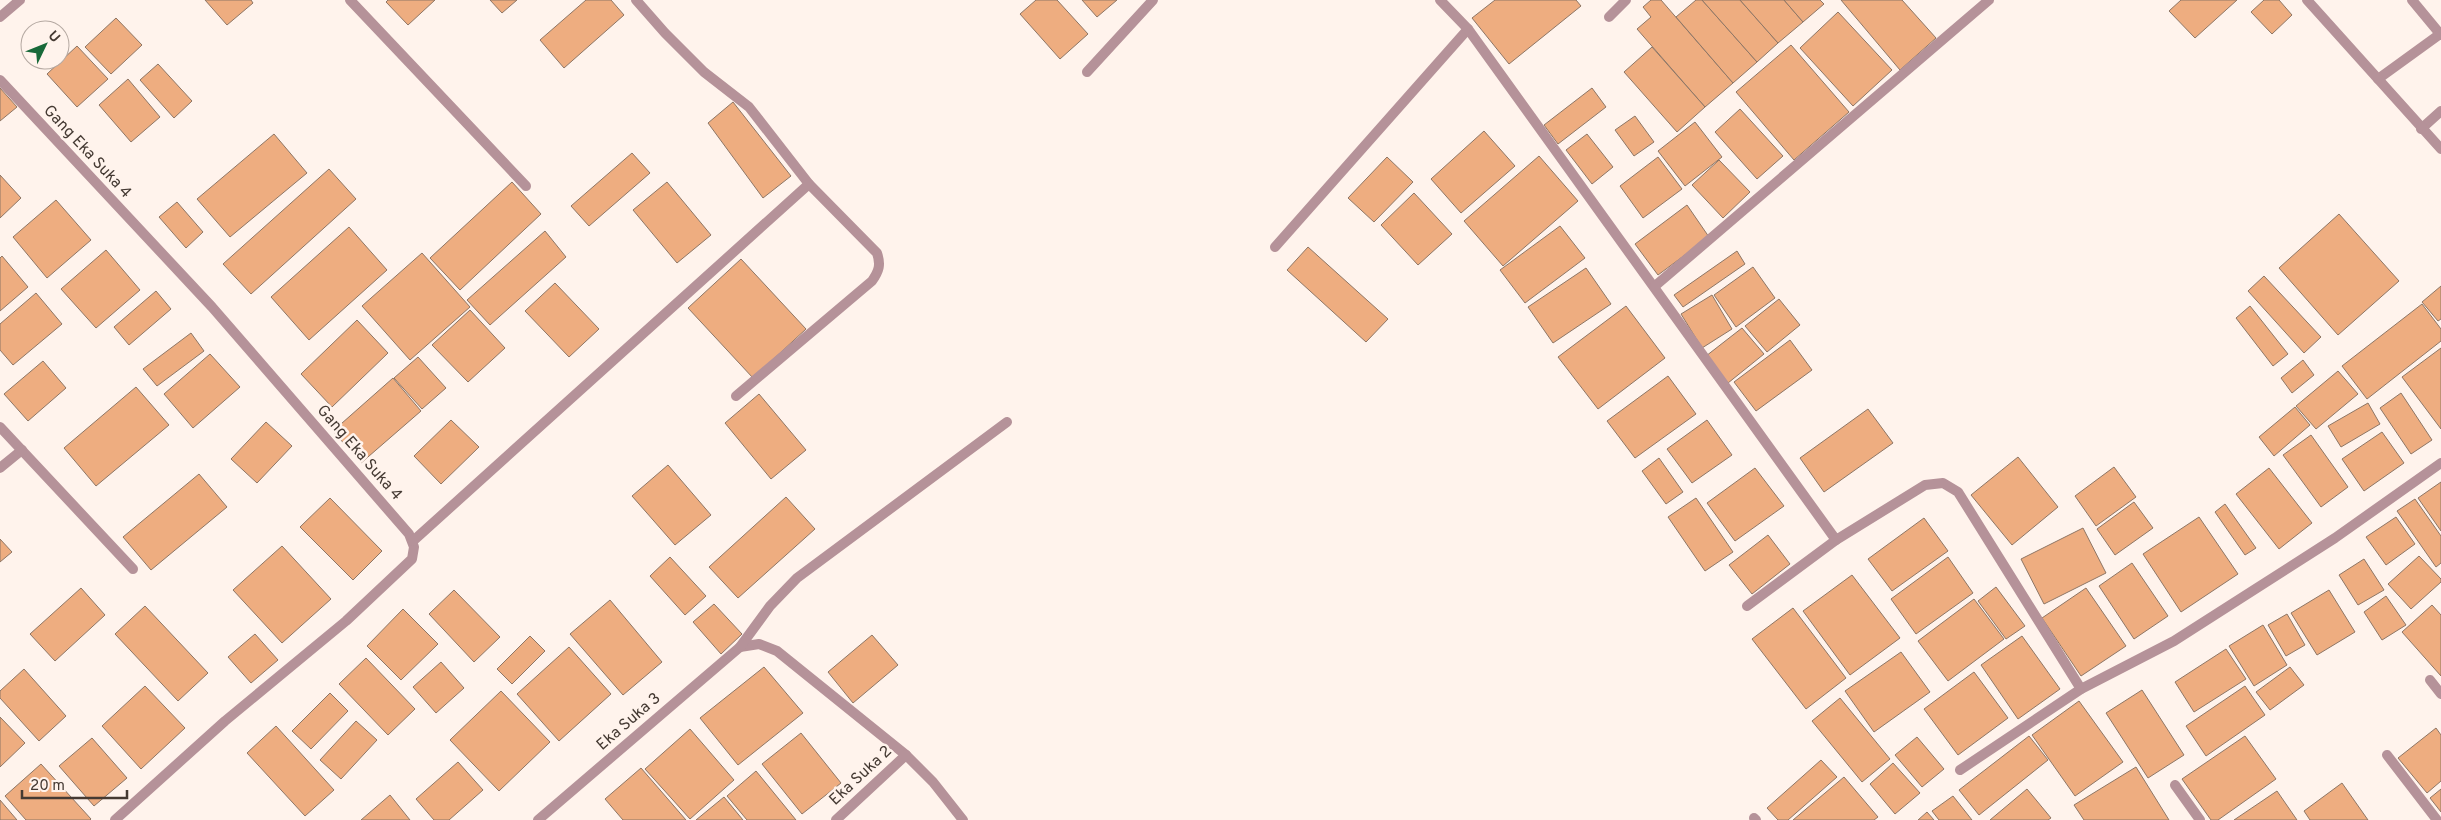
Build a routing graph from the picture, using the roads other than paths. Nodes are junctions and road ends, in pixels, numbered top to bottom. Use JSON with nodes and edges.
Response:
{"nodes":[{"id":1,"x":20,"y":0,"type":"edge"},
{"id":2,"x":350,"y":0,"type":"edge"},
{"id":3,"x":636,"y":0,"type":"edge"},
{"id":4,"x":1153,"y":0,"type":"edge"},
{"id":5,"x":1440,"y":0,"type":"edge"},
{"id":6,"x":1626,"y":0,"type":"edge"},
{"id":7,"x":1989,"y":0,"type":"edge"},
{"id":8,"x":2307,"y":0,"type":"edge"},
{"id":9,"x":2412,"y":0,"type":"edge"},
{"id":10,"x":0,"y":17,"type":"edge"},
{"id":11,"x":1609,"y":17,"type":"dead end"},
{"id":12,"x":1468,"y":29,"type":"junction"},
{"id":13,"x":2440,"y":35,"type":"edge"},
{"id":14,"x":1087,"y":72,"type":"dead end"},
{"id":15,"x":2378,"y":79,"type":"junction"},
{"id":16,"x":0,"y":80,"type":"edge"},
{"id":17,"x":2441,"y":111,"type":"edge"},
{"id":18,"x":2421,"y":129,"type":"junction"},
{"id":19,"x":2441,"y":149,"type":"edge"},
{"id":20,"x":809,"y":184,"type":"junction"},
{"id":21,"x":526,"y":186,"type":"dead end"},
{"id":22,"x":1275,"y":247,"type":"dead end"},
{"id":23,"x":1655,"y":286,"type":"junction"},
{"id":24,"x":736,"y":396,"type":"dead end"},
{"id":25,"x":1007,"y":422,"type":"dead end"},
{"id":26,"x":0,"y":427,"type":"edge"},
{"id":27,"x":22,"y":450,"type":"junction"},
{"id":28,"x":2441,"y":463,"type":"edge"},
{"id":29,"x":0,"y":468,"type":"edge"},
{"id":30,"x":1836,"y":540,"type":"junction"},
{"id":31,"x":412,"y":541,"type":"junction"},
{"id":32,"x":133,"y":569,"type":"dead end"},
{"id":33,"x":1747,"y":606,"type":"dead end"},
{"id":34,"x":740,"y":647,"type":"junction"},
{"id":35,"x":2430,"y":680,"type":"dead end"},
{"id":36,"x":2081,"y":689,"type":"junction"},
{"id":37,"x":2441,"y":694,"type":"edge"},
{"id":38,"x":906,"y":755,"type":"junction"},
{"id":39,"x":2387,"y":755,"type":"dead end"},
{"id":40,"x":1960,"y":770,"type":"dead end"},
{"id":41,"x":2175,"y":785,"type":"dead end"},
{"id":42,"x":115,"y":820,"type":"edge"},
{"id":43,"x":538,"y":820,"type":"edge"},
{"id":44,"x":836,"y":820,"type":"edge"},
{"id":45,"x":963,"y":820,"type":"edge"},
{"id":46,"x":2200,"y":820,"type":"edge"},
{"id":47,"x":2437,"y":820,"type":"edge"}],
"edges":[{"from":1,"to":10,"type":"street"},
{"from":2,"to":21,"type":"street"},
{"from":3,"to":20,"type":"street"},
{"from":4,"to":14,"type":"street"},
{"from":5,"to":12,"type":"street"},
{"from":6,"to":11,"type":"street"},
{"from":7,"to":23,"type":"street"},
{"from":8,"to":15,"type":"street"},
{"from":9,"to":13,"type":"street"},
{"from":12,"to":22,"type":"street"},
{"from":12,"to":23,"type":"street"},
{"from":13,"to":15,"type":"street"},
{"from":15,"to":18,"type":"street"},
{"from":16,"to":31,"type":"street","name":"Gang Eka Suka 4"},
{"from":17,"to":18,"type":"street"},
{"from":18,"to":19,"type":"street"},
{"from":20,"to":24,"type":"street"},
{"from":20,"to":31,"type":"street"},
{"from":23,"to":30,"type":"street"},
{"from":25,"to":34,"type":"street","name":"Eka Suka 3"},
{"from":26,"to":27,"type":"street"},
{"from":27,"to":29,"type":"street"},
{"from":27,"to":32,"type":"street"},
{"from":28,"to":36,"type":"street"},
{"from":30,"to":33,"type":"street"},
{"from":30,"to":36,"type":"street"},
{"from":31,"to":42,"type":"street"},
{"from":34,"to":38,"type":"street"},
{"from":34,"to":43,"type":"street","name":"Eka Suka 3"},
{"from":35,"to":37,"type":"street"},
{"from":36,"to":40,"type":"street"},
{"from":38,"to":44,"type":"street","name":"Eka Suka 2"},
{"from":38,"to":45,"type":"street"},
{"from":39,"to":47,"type":"street"},
{"from":41,"to":46,"type":"street"}]}
